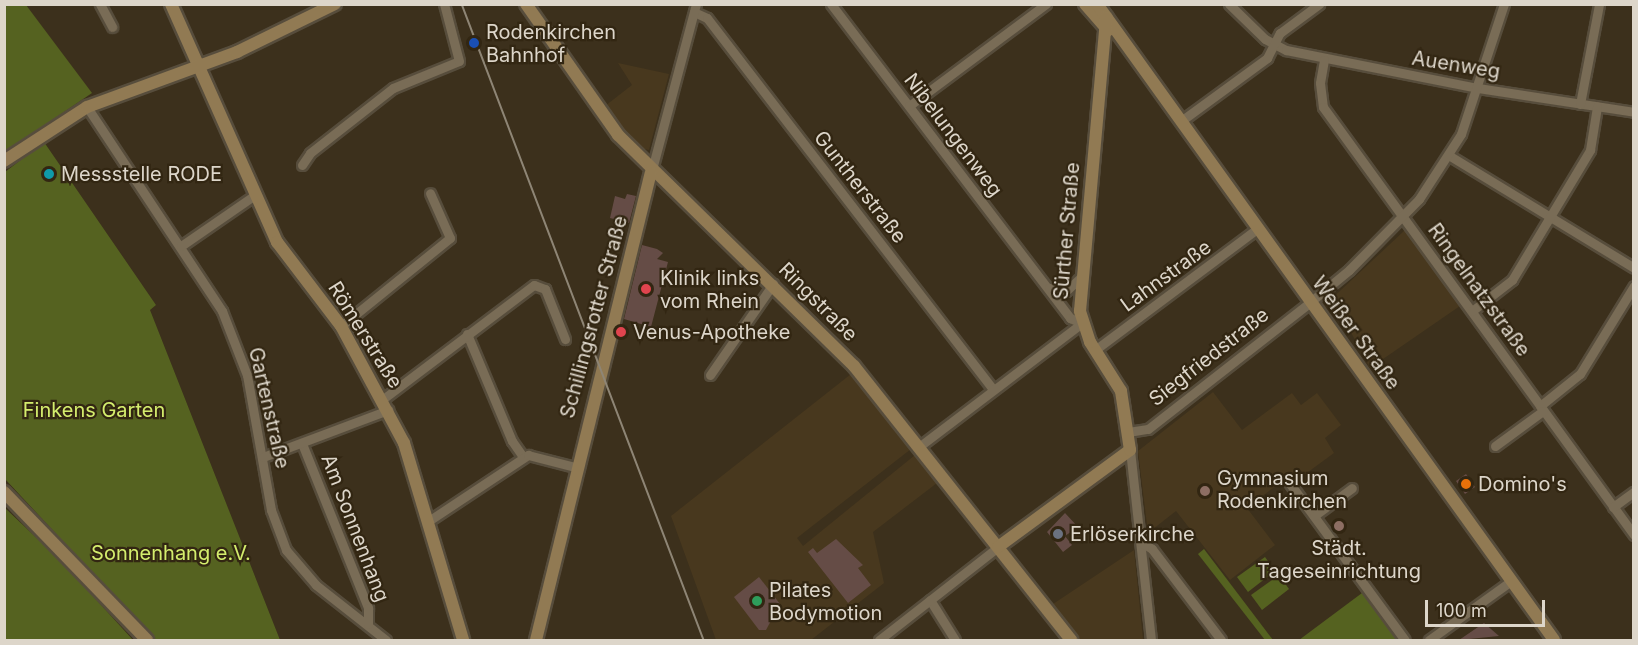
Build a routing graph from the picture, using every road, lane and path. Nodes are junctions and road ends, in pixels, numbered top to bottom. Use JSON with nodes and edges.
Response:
{"nodes":[{"id":1,"x":100,"y":4,"type":"edge"},
{"id":2,"x":171,"y":4,"type":"edge"},
{"id":3,"x":335,"y":4,"type":"edge"},
{"id":4,"x":444,"y":4,"type":"edge"},
{"id":5,"x":526,"y":4,"type":"edge"},
{"id":6,"x":831,"y":4,"type":"edge"},
{"id":7,"x":1046,"y":4,"type":"edge"},
{"id":8,"x":1229,"y":4,"type":"edge"},
{"id":9,"x":1319,"y":4,"type":"edge"},
{"id":10,"x":1504,"y":4,"type":"edge"},
{"id":11,"x":1599,"y":4,"type":"edge"},
{"id":12,"x":1091,"y":7,"type":"edge"},
{"id":13,"x":695,"y":8,"type":"edge"},
{"id":14,"x":1106,"y":15,"type":"junction"},
{"id":15,"x":112,"y":27,"type":"dead end"},
{"id":16,"x":1107,"y":29,"type":"junction"},
{"id":17,"x":1274,"y":45,"type":"junction"},
{"id":18,"x":1128,"y":47,"type":"junction"},
{"id":19,"x":1103,"y":49,"type":"junction"},
{"id":20,"x":1324,"y":60,"type":"junction"},
{"id":21,"x":201,"y":65,"type":"junction"},
{"id":22,"x":1478,"y":88,"type":"junction"},
{"id":23,"x":1580,"y":104,"type":"junction"},
{"id":24,"x":909,"y":106,"type":"junction"},
{"id":25,"x":87,"y":107,"type":"junction"},
{"id":26,"x":1597,"y":107,"type":"junction"},
{"id":27,"x":1634,"y":112,"type":"edge"},
{"id":28,"x":1180,"y":121,"type":"junction"},
{"id":29,"x":1450,"y":156,"type":"junction"},
{"id":30,"x":4,"y":161,"type":"edge"},
{"id":31,"x":302,"y":165,"type":"dead end"},
{"id":32,"x":651,"y":173,"type":"junction"},
{"id":33,"x":430,"y":193,"type":"dead end"},
{"id":34,"x":255,"y":195,"type":"junction"},
{"id":35,"x":1404,"y":216,"type":"junction"},
{"id":36,"x":1550,"y":217,"type":"junction"},
{"id":37,"x":1257,"y":229,"type":"junction"},
{"id":38,"x":181,"y":246,"type":"junction"},
{"id":39,"x":1634,"y":268,"type":"edge"},
{"id":40,"x":1081,"y":277,"type":"junction"},
{"id":41,"x":773,"y":284,"type":"junction"},
{"id":42,"x":1634,"y":286,"type":"edge"},
{"id":43,"x":1047,"y":287,"type":"junction"},
{"id":44,"x":1309,"y":303,"type":"junction"},
{"id":45,"x":1472,"y":311,"type":"junction"},
{"id":46,"x":1082,"y":323,"type":"junction"},
{"id":47,"x":341,"y":326,"type":"junction"},
{"id":48,"x":468,"y":334,"type":"junction"},
{"id":49,"x":565,"y":339,"type":"dead end"},
{"id":50,"x":1095,"y":350,"type":"junction"},
{"id":51,"x":710,"y":375,"type":"dead end"},
{"id":52,"x":993,"y":390,"type":"junction"},
{"id":53,"x":386,"y":405,"type":"junction"},
{"id":54,"x":1542,"y":408,"type":"junction"},
{"id":55,"x":1128,"y":432,"type":"junction"},
{"id":56,"x":303,"y":446,"type":"junction"},
{"id":57,"x":920,"y":446,"type":"junction"},
{"id":58,"x":1495,"y":446,"type":"dead end"},
{"id":59,"x":1130,"y":450,"type":"junction"},
{"id":60,"x":263,"y":457,"type":"junction"},
{"id":61,"x":523,"y":457,"type":"junction"},
{"id":62,"x":575,"y":467,"type":"junction"},
{"id":63,"x":1288,"y":481,"type":"dead end"},
{"id":64,"x":1352,"y":488,"type":"dead end"},
{"id":65,"x":4,"y":492,"type":"edge"},
{"id":66,"x":1634,"y":492,"type":"edge"},
{"id":67,"x":1613,"y":507,"type":"junction"},
{"id":68,"x":1314,"y":516,"type":"junction"},
{"id":69,"x":430,"y":520,"type":"junction"},
{"id":70,"x":1634,"y":535,"type":"edge"},
{"id":71,"x":1141,"y":542,"type":"junction"},
{"id":72,"x":998,"y":547,"type":"junction"},
{"id":73,"x":1511,"y":581,"type":"junction"},
{"id":74,"x":930,"y":600,"type":"junction"},
{"id":75,"x":368,"y":624,"type":"junction"},
{"id":76,"x":147,"y":640,"type":"edge"},
{"id":77,"x":386,"y":640,"type":"edge"},
{"id":78,"x":463,"y":640,"type":"edge"},
{"id":79,"x":536,"y":640,"type":"edge"},
{"id":80,"x":879,"y":640,"type":"edge"},
{"id":81,"x":955,"y":640,"type":"edge"},
{"id":82,"x":1071,"y":640,"type":"edge"},
{"id":83,"x":1150,"y":640,"type":"edge"},
{"id":84,"x":1221,"y":640,"type":"edge"},
{"id":85,"x":1405,"y":640,"type":"edge"},
{"id":86,"x":1429,"y":640,"type":"edge"},
{"id":87,"x":1554,"y":640,"type":"edge"}],
"edges":[{"from":1,"to":15,"type":"street"},
{"from":2,"to":21,"type":"street","name":"Römerstraße"},
{"from":3,"to":21,"type":"street"},
{"from":4,"to":31,"type":"street"},
{"from":5,"to":32,"type":"street","name":"Ringstraße"},
{"from":6,"to":24,"type":"street","name":"Nibelungenweg"},
{"from":7,"to":24,"type":"street"},
{"from":8,"to":17,"type":"street"},
{"from":9,"to":17,"type":"street"},
{"from":10,"to":22,"type":"street","name":"Siegfriedstraße"},
{"from":11,"to":23,"type":"street"},
{"from":12,"to":14,"type":"street","name":"Weißer Straße"},
{"from":12,"to":16,"type":"street","name":"Weißer Straße"},
{"from":12,"to":19,"type":"street"},
{"from":13,"to":32,"type":"street","name":"Schillingsrotter Straße"},
{"from":13,"to":52,"type":"street","name":"Guntherstraße"},
{"from":14,"to":16,"type":"street","name":"Sürther Straße"},
{"from":14,"to":18,"type":"street","name":"Weißer Straße"},
{"from":16,"to":18,"type":"street","name":"Weißer Straße"},
{"from":16,"to":19,"type":"street","name":"Sürther Straße"},
{"from":17,"to":20,"type":"street","name":"Auenweg"},
{"from":17,"to":28,"type":"street"},
{"from":18,"to":19,"type":"street"},
{"from":18,"to":28,"type":"street","name":"Weißer Straße"},
{"from":19,"to":40,"type":"street","name":"Sürther Straße"},
{"from":20,"to":22,"type":"street","name":"Auenweg"},
{"from":20,"to":35,"type":"street","name":"Ringelnatzstraße"},
{"from":21,"to":25,"type":"street"},
{"from":21,"to":34,"type":"street","name":"Römerstraße"},
{"from":22,"to":23,"type":"street","name":"Auenweg"},
{"from":22,"to":29,"type":"street","name":"Siegfriedstraße"},
{"from":23,"to":26,"type":"street","name":"Auenweg"},
{"from":24,"to":43,"type":"street","name":"Nibelungenweg"},
{"from":25,"to":30,"type":"street"},
{"from":25,"to":38,"type":"street","name":"Gartenstraße"},
{"from":26,"to":27,"type":"street","name":"Auenweg"},
{"from":26,"to":36,"type":"street"},
{"from":28,"to":37,"type":"street","name":"Weißer Straße"},
{"from":29,"to":35,"type":"street","name":"Siegfriedstraße"},
{"from":29,"to":36,"type":"street"},
{"from":32,"to":41,"type":"street","name":"Ringstraße"},
{"from":32,"to":62,"type":"street","name":"Schillingsrotter Straße"},
{"from":33,"to":47,"type":"street"},
{"from":34,"to":38,"type":"street"},
{"from":34,"to":47,"type":"street","name":"Römerstraße"},
{"from":35,"to":44,"type":"street","name":"Siegfriedstraße"},
{"from":35,"to":45,"type":"street","name":"Ringelnatzstraße"},
{"from":36,"to":39,"type":"street"},
{"from":36,"to":45,"type":"street"},
{"from":37,"to":44,"type":"street","name":"Weißer Straße"},
{"from":37,"to":50,"type":"street","name":"Lahnstraße"},
{"from":38,"to":60,"type":"street","name":"Gartenstraße"},
{"from":40,"to":43,"type":"street"},
{"from":40,"to":46,"type":"street","name":"Sürther Straße"},
{"from":41,"to":51,"type":"street"},
{"from":41,"to":57,"type":"street","name":"Ringstraße"},
{"from":42,"to":54,"type":"street"},
{"from":43,"to":46,"type":"street","name":"Nibelungenweg"},
{"from":44,"to":55,"type":"street","name":"Siegfriedstraße"},
{"from":44,"to":73,"type":"street","name":"Weißer Straße"},
{"from":45,"to":54,"type":"street","name":"Ringelnatzstraße"},
{"from":46,"to":50,"type":"street","name":"Sürther Straße"},
{"from":46,"to":52,"type":"street"},
{"from":47,"to":53,"type":"street","name":"Römerstraße"},
{"from":48,"to":49,"type":"street"},
{"from":48,"to":53,"type":"street"},
{"from":48,"to":61,"type":"street"},
{"from":50,"to":55,"type":"street","name":"Sürther Straße"},
{"from":52,"to":57,"type":"street"},
{"from":53,"to":56,"type":"street"},
{"from":53,"to":69,"type":"street","name":"Römerstraße"},
{"from":54,"to":58,"type":"street"},
{"from":54,"to":67,"type":"street","name":"Ringelnatzstraße"},
{"from":55,"to":59,"type":"street","name":"Sürther Straße"},
{"from":56,"to":60,"type":"street"},
{"from":56,"to":75,"type":"street","name":"Am Sonnenhang"},
{"from":57,"to":72,"type":"street","name":"Ringstraße"},
{"from":59,"to":71,"type":"street","name":"Sürther Straße"},
{"from":59,"to":72,"type":"street"},
{"from":60,"to":75,"type":"street","name":"Gartenstraße"},
{"from":61,"to":62,"type":"street"},
{"from":61,"to":69,"type":"street"},
{"from":62,"to":79,"type":"street","name":"Schillingsrotter Straße"},
{"from":63,"to":68,"type":"street"},
{"from":64,"to":68,"type":"street"},
{"from":65,"to":76,"type":"street"},
{"from":66,"to":67,"type":"street"},
{"from":67,"to":70,"type":"street","name":"Ringelnatzstraße"},
{"from":68,"to":85,"type":"street"},
{"from":69,"to":78,"type":"street","name":"Römerstraße"},
{"from":71,"to":83,"type":"street","name":"Sürther Straße"},
{"from":71,"to":84,"type":"street"},
{"from":72,"to":74,"type":"street"},
{"from":72,"to":82,"type":"street","name":"Ringstraße"},
{"from":73,"to":86,"type":"street"},
{"from":73,"to":87,"type":"street","name":"Weißer Straße"},
{"from":74,"to":80,"type":"street"},
{"from":74,"to":81,"type":"street"},
{"from":75,"to":77,"type":"street","name":"Gartenstraße"}]}
